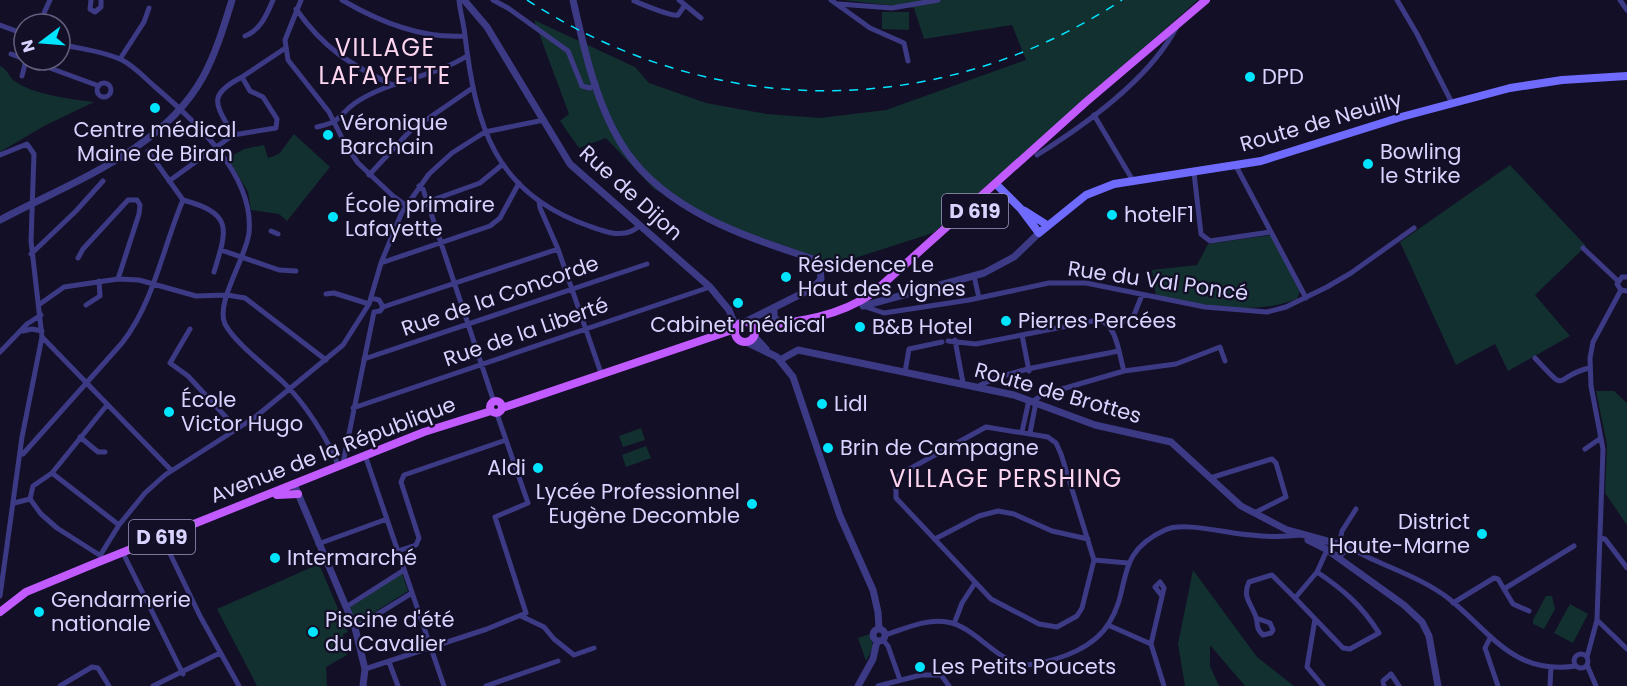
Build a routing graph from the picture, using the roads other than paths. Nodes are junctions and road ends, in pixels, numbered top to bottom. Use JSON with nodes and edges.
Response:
{"nodes":[{"id":1,"x":91,"y":0,"type":"edge"},
{"id":2,"x":101,"y":0,"type":"edge"},
{"id":3,"x":232,"y":0,"type":"edge"},
{"id":4,"x":273,"y":0,"type":"edge"},
{"id":5,"x":301,"y":0,"type":"edge"},
{"id":6,"x":342,"y":0,"type":"edge"},
{"id":7,"x":459,"y":0,"type":"edge"},
{"id":8,"x":464,"y":0,"type":"edge"},
{"id":9,"x":493,"y":0,"type":"edge"},
{"id":10,"x":573,"y":0,"type":"edge"},
{"id":11,"x":679,"y":0,"type":"edge"},
{"id":12,"x":831,"y":0,"type":"edge"},
{"id":13,"x":938,"y":0,"type":"edge"},
{"id":14,"x":1206,"y":0,"type":"edge"},
{"id":15,"x":1397,"y":0,"type":"edge"},
{"id":16,"x":1620,"y":0,"type":"edge"},
{"id":17,"x":634,"y":1,"type":"edge"},
{"id":18,"x":838,"y":4,"type":"junction"},
{"id":19,"x":685,"y":5,"type":"junction"},
{"id":20,"x":148,"y":8,"type":"dead end"},
{"id":21,"x":296,"y":9,"type":"junction"},
{"id":22,"x":474,"y":10,"type":"junction"},
{"id":23,"x":1627,"y":10,"type":"edge"},
{"id":24,"x":462,"y":18,"type":"junction"},
{"id":25,"x":701,"y":18,"type":"dead end"},
{"id":26,"x":1177,"y":26,"type":"junction"},
{"id":27,"x":245,"y":36,"type":"dead end"},
{"id":28,"x":465,"y":36,"type":"junction"},
{"id":29,"x":72,"y":47,"type":"edge"},
{"id":30,"x":284,"y":49,"type":"junction"},
{"id":31,"x":467,"y":56,"type":"junction"},
{"id":32,"x":120,"y":59,"type":"junction"},
{"id":33,"x":908,"y":61,"type":"dead end"},
{"id":34,"x":1137,"y":62,"type":"junction"},
{"id":35,"x":23,"y":72,"type":"edge"},
{"id":36,"x":60,"y":72,"type":"edge"},
{"id":37,"x":22,"y":76,"type":"dead end"},
{"id":38,"x":1626,"y":76,"type":"edge"},
{"id":39,"x":242,"y":77,"type":"junction"},
{"id":40,"x":596,"y":84,"type":"junction"},
{"id":41,"x":392,"y":85,"type":"junction"},
{"id":42,"x":99,"y":86,"type":"dead end"},
{"id":43,"x":471,"y":89,"type":"junction"},
{"id":44,"x":1452,"y":103,"type":"junction"},
{"id":45,"x":181,"y":108,"type":"junction"},
{"id":46,"x":1094,"y":115,"type":"junction"},
{"id":47,"x":544,"y":120,"type":"junction"},
{"id":48,"x":336,"y":123,"type":"junction"},
{"id":49,"x":317,"y":127,"type":"dead end"},
{"id":50,"x":485,"y":132,"type":"junction"},
{"id":51,"x":234,"y":135,"type":"junction"},
{"id":52,"x":216,"y":147,"type":"junction"},
{"id":53,"x":148,"y":151,"type":"dead end"},
{"id":54,"x":0,"y":155,"type":"edge"},
{"id":55,"x":1037,"y":155,"type":"junction"},
{"id":56,"x":504,"y":164,"type":"junction"},
{"id":57,"x":1236,"y":166,"type":"junction"},
{"id":58,"x":1194,"y":173,"type":"junction"},
{"id":59,"x":369,"y":175,"type":"junction"},
{"id":60,"x":1132,"y":179,"type":"junction"},
{"id":61,"x":103,"y":181,"type":"dead end"},
{"id":62,"x":169,"y":181,"type":"junction"},
{"id":63,"x":519,"y":183,"type":"junction"},
{"id":64,"x":419,"y":186,"type":"junction"},
{"id":65,"x":999,"y":186,"type":"junction"},
{"id":66,"x":415,"y":192,"type":"junction"},
{"id":67,"x":426,"y":199,"type":"junction"},
{"id":68,"x":183,"y":200,"type":"junction"},
{"id":69,"x":539,"y":201,"type":"junction"},
{"id":70,"x":31,"y":203,"type":"junction"},
{"id":71,"x":406,"y":206,"type":"junction"},
{"id":72,"x":1021,"y":209,"type":"junction"},
{"id":73,"x":0,"y":220,"type":"edge"},
{"id":74,"x":640,"y":225,"type":"junction"},
{"id":75,"x":1047,"y":225,"type":"junction"},
{"id":76,"x":1414,"y":228,"type":"dead end"},
{"id":77,"x":271,"y":231,"type":"dead end"},
{"id":78,"x":1270,"y":232,"type":"junction"},
{"id":79,"x":1039,"y":233,"type":"junction"},
{"id":80,"x":278,"y":234,"type":"dead end"},
{"id":81,"x":441,"y":243,"type":"junction"},
{"id":82,"x":1583,"y":248,"type":"dead end"},
{"id":83,"x":558,"y":249,"type":"junction"},
{"id":84,"x":221,"y":250,"type":"junction"},
{"id":85,"x":32,"y":254,"type":"junction"},
{"id":86,"x":78,"y":258,"type":"dead end"},
{"id":87,"x":243,"y":258,"type":"junction"},
{"id":88,"x":381,"y":263,"type":"junction"},
{"id":89,"x":647,"y":264,"type":"dead end"},
{"id":90,"x":215,"y":269,"type":"dead end"},
{"id":91,"x":296,"y":271,"type":"dead end"},
{"id":92,"x":974,"y":276,"type":"junction"},
{"id":93,"x":1627,"y":277,"type":"edge"},
{"id":94,"x":118,"y":279,"type":"junction"},
{"id":95,"x":99,"y":281,"type":"junction"},
{"id":96,"x":1618,"y":281,"type":"junction"},
{"id":97,"x":454,"y":283,"type":"junction"},
{"id":98,"x":152,"y":284,"type":"junction"},
{"id":99,"x":710,"y":286,"type":"junction"},
{"id":100,"x":572,"y":289,"type":"junction"},
{"id":101,"x":1624,"y":291,"type":"edge"},
{"id":102,"x":326,"y":294,"type":"dead end"},
{"id":103,"x":227,"y":295,"type":"junction"},
{"id":104,"x":1142,"y":295,"type":"junction"},
{"id":105,"x":979,"y":298,"type":"junction"},
{"id":106,"x":1306,"y":298,"type":"junction"},
{"id":107,"x":369,"y":303,"type":"junction"},
{"id":108,"x":40,"y":304,"type":"junction"},
{"id":109,"x":86,"y":305,"type":"dead end"},
{"id":110,"x":863,"y":306,"type":"junction"},
{"id":111,"x":383,"y":307,"type":"junction"},
{"id":112,"x":774,"y":308,"type":"junction"},
{"id":113,"x":374,"y":312,"type":"junction"},
{"id":114,"x":40,"y":315,"type":"junction"},
{"id":115,"x":29,"y":323,"type":"junction"},
{"id":116,"x":780,"y":323,"type":"junction"},
{"id":117,"x":468,"y":324,"type":"junction"},
{"id":118,"x":748,"y":326,"type":"junction"},
{"id":119,"x":32,"y":329,"type":"junction"},
{"id":120,"x":190,"y":329,"type":"dead end"},
{"id":121,"x":586,"y":329,"type":"junction"},
{"id":122,"x":1112,"y":329,"type":"junction"},
{"id":123,"x":21,"y":331,"type":"junction"},
{"id":124,"x":42,"y":334,"type":"junction"},
{"id":125,"x":1022,"y":335,"type":"junction"},
{"id":126,"x":706,"y":340,"type":"junction"},
{"id":127,"x":955,"y":340,"type":"junction"},
{"id":128,"x":742,"y":341,"type":"junction"},
{"id":129,"x":767,"y":351,"type":"junction"},
{"id":130,"x":1118,"y":351,"type":"junction"},
{"id":131,"x":0,"y":352,"type":"edge"},
{"id":132,"x":1535,"y":358,"type":"dead end"},
{"id":133,"x":364,"y":359,"type":"junction"},
{"id":134,"x":326,"y":360,"type":"junction"},
{"id":135,"x":780,"y":360,"type":"junction"},
{"id":136,"x":1225,"y":361,"type":"dead end"},
{"id":137,"x":482,"y":365,"type":"junction"},
{"id":138,"x":1590,"y":368,"type":"junction"},
{"id":139,"x":1029,"y":371,"type":"junction"},
{"id":140,"x":1124,"y":371,"type":"junction"},
{"id":141,"x":905,"y":372,"type":"junction"},
{"id":142,"x":601,"y":373,"type":"junction"},
{"id":143,"x":86,"y":383,"type":"junction"},
{"id":144,"x":963,"y":383,"type":"junction"},
{"id":145,"x":979,"y":386,"type":"junction"},
{"id":146,"x":290,"y":389,"type":"junction"},
{"id":147,"x":1033,"y":401,"type":"junction"},
{"id":148,"x":107,"y":405,"type":"junction"},
{"id":149,"x":353,"y":408,"type":"junction"},
{"id":150,"x":495,"y":408,"type":"junction"},
{"id":151,"x":236,"y":428,"type":"junction"},
{"id":152,"x":1022,"y":432,"type":"junction"},
{"id":153,"x":1030,"y":434,"type":"junction"},
{"id":154,"x":80,"y":437,"type":"junction"},
{"id":155,"x":1602,"y":438,"type":"junction"},
{"id":156,"x":506,"y":440,"type":"junction"},
{"id":157,"x":1585,"y":449,"type":"dead end"},
{"id":158,"x":105,"y":452,"type":"dead end"},
{"id":159,"x":20,"y":454,"type":"junction"},
{"id":160,"x":365,"y":455,"type":"junction"},
{"id":161,"x":341,"y":464,"type":"junction"},
{"id":162,"x":171,"y":470,"type":"junction"},
{"id":163,"x":52,"y":473,"type":"junction"},
{"id":164,"x":1210,"y":478,"type":"junction"},
{"id":165,"x":294,"y":484,"type":"junction"},
{"id":166,"x":298,"y":494,"type":"junction"},
{"id":167,"x":264,"y":496,"type":"junction"},
{"id":168,"x":30,"y":499,"type":"junction"},
{"id":169,"x":14,"y":503,"type":"junction"},
{"id":170,"x":1356,"y":509,"type":"dead end"},
{"id":171,"x":1254,"y":513,"type":"junction"},
{"id":172,"x":387,"y":519,"type":"junction"},
{"id":173,"x":119,"y":525,"type":"junction"},
{"id":174,"x":1301,"y":535,"type":"junction"},
{"id":175,"x":162,"y":537,"type":"junction"},
{"id":176,"x":1600,"y":538,"type":"junction"},
{"id":177,"x":935,"y":539,"type":"junction"},
{"id":178,"x":1088,"y":539,"type":"junction"},
{"id":179,"x":318,"y":545,"type":"junction"},
{"id":180,"x":1574,"y":546,"type":"dead end"},
{"id":181,"x":1333,"y":548,"type":"junction"},
{"id":182,"x":398,"y":551,"type":"junction"},
{"id":183,"x":123,"y":553,"type":"junction"},
{"id":184,"x":102,"y":557,"type":"junction"},
{"id":185,"x":1094,"y":560,"type":"junction"},
{"id":186,"x":1324,"y":560,"type":"junction"},
{"id":187,"x":1128,"y":563,"type":"junction"},
{"id":188,"x":1627,"y":568,"type":"edge"},
{"id":189,"x":404,"y":570,"type":"junction"},
{"id":190,"x":1317,"y":572,"type":"junction"},
{"id":191,"x":975,"y":583,"type":"junction"},
{"id":192,"x":1504,"y":589,"type":"junction"},
{"id":193,"x":412,"y":593,"type":"junction"},
{"id":194,"x":1162,"y":596,"type":"dead end"},
{"id":195,"x":0,"y":597,"type":"edge"},
{"id":196,"x":1295,"y":598,"type":"junction"},
{"id":197,"x":1454,"y":603,"type":"junction"},
{"id":198,"x":8,"y":605,"type":"junction"},
{"id":199,"x":346,"y":607,"type":"junction"},
{"id":200,"x":1529,"y":611,"type":"dead end"},
{"id":201,"x":0,"y":612,"type":"edge"},
{"id":202,"x":524,"y":615,"type":"junction"},
{"id":203,"x":1256,"y":618,"type":"dead end"},
{"id":204,"x":1315,"y":619,"type":"junction"},
{"id":205,"x":1597,"y":620,"type":"junction"},
{"id":206,"x":954,"y":624,"type":"junction"},
{"id":207,"x":1108,"y":625,"type":"junction"},
{"id":208,"x":355,"y":628,"type":"junction"},
{"id":209,"x":882,"y":638,"type":"junction"},
{"id":210,"x":1490,"y":638,"type":"junction"},
{"id":211,"x":1151,"y":644,"type":"junction"},
{"id":212,"x":1498,"y":645,"type":"junction"},
{"id":213,"x":1590,"y":645,"type":"junction"},
{"id":214,"x":431,"y":648,"type":"junction"},
{"id":215,"x":594,"y":648,"type":"dead end"},
{"id":216,"x":1627,"y":649,"type":"edge"},
{"id":217,"x":220,"y":653,"type":"junction"},
{"id":218,"x":1580,"y":654,"type":"junction"},
{"id":219,"x":1488,"y":656,"type":"junction"},
{"id":220,"x":1587,"y":657,"type":"junction"},
{"id":221,"x":558,"y":661,"type":"dead end"},
{"id":222,"x":389,"y":662,"type":"junction"},
{"id":223,"x":1575,"y":663,"type":"junction"},
{"id":224,"x":1587,"y":665,"type":"junction"},
{"id":225,"x":1551,"y":667,"type":"junction"},
{"id":226,"x":365,"y":669,"type":"junction"},
{"id":227,"x":183,"y":674,"type":"junction"},
{"id":228,"x":900,"y":680,"type":"junction"},
{"id":229,"x":60,"y":686,"type":"edge"},
{"id":230,"x":109,"y":686,"type":"edge"},
{"id":231,"x":153,"y":686,"type":"edge"},
{"id":232,"x":238,"y":686,"type":"edge"},
{"id":233,"x":363,"y":686,"type":"edge"},
{"id":234,"x":398,"y":686,"type":"edge"},
{"id":235,"x":444,"y":686,"type":"edge"},
{"id":236,"x":486,"y":686,"type":"edge"},
{"id":237,"x":858,"y":686,"type":"edge"},
{"id":238,"x":878,"y":686,"type":"edge"},
{"id":239,"x":949,"y":686,"type":"edge"},
{"id":240,"x":1164,"y":686,"type":"edge"},
{"id":241,"x":1323,"y":686,"type":"edge"},
{"id":242,"x":1384,"y":686,"type":"edge"},
{"id":243,"x":1399,"y":686,"type":"edge"},
{"id":244,"x":1438,"y":686,"type":"edge"},
{"id":245,"x":1498,"y":686,"type":"edge"},
{"id":246,"x":1550,"y":686,"type":"edge"},
{"id":247,"x":1596,"y":686,"type":"edge"}],
"edges":[{"from":1,"to":2,"type":"street"},
{"from":3,"to":45,"type":"street"},
{"from":4,"to":27,"type":"street"},
{"from":5,"to":21,"type":"street"},
{"from":6,"to":28,"type":"street"},
{"from":7,"to":24,"type":"street"},
{"from":8,"to":22,"type":"street","name":"Rue de Dijon"},
{"from":9,"to":40,"type":"street"},
{"from":10,"to":40,"type":"street"},
{"from":11,"to":19,"type":"street"},
{"from":12,"to":18,"type":"street"},
{"from":13,"to":18,"type":"street"},
{"from":14,"to":26,"type":"main road","number":"D 619"},
{"from":15,"to":44,"type":"street"},
{"from":16,"to":23,"type":"street"},
{"from":17,"to":19,"type":"street"},
{"from":18,"to":33,"type":"street"},
{"from":19,"to":25,"type":"street"},
{"from":20,"to":32,"type":"street"},
{"from":21,"to":30,"type":"street"},
{"from":21,"to":41,"type":"street"},
{"from":22,"to":24,"type":"street"},
{"from":22,"to":47,"type":"street","name":"Rue de Dijon"},
{"from":24,"to":28,"type":"street"},
{"from":26,"to":34,"type":"main road","number":"D 619"},
{"from":26,"to":46,"type":"street"},
{"from":28,"to":31,"type":"street"},
{"from":29,"to":32,"type":"street"},
{"from":30,"to":39,"type":"street"},
{"from":30,"to":48,"type":"street"},
{"from":31,"to":41,"type":"street"},
{"from":31,"to":43,"type":"street"},
{"from":32,"to":45,"type":"street"},
{"from":34,"to":55,"type":"main road","number":"D 619"},
{"from":34,"to":65,"type":"main road","number":"D 619"},
{"from":35,"to":37,"type":"street"},
{"from":36,"to":42,"type":"street"},
{"from":38,"to":44,"type":"main road","name":"Route de Neuilly"},
{"from":39,"to":51,"type":"street"},
{"from":39,"to":51,"type":"street"},
{"from":40,"to":112,"type":"street"},
{"from":41,"to":48,"type":"street"},
{"from":43,"to":50,"type":"street"},
{"from":43,"to":59,"type":"street"},
{"from":44,"to":57,"type":"main road","name":"Route de Neuilly"},
{"from":45,"to":52,"type":"street"},
{"from":45,"to":70,"type":"street"},
{"from":46,"to":55,"type":"street"},
{"from":46,"to":60,"type":"street"},
{"from":47,"to":50,"type":"street"},
{"from":47,"to":74,"type":"street","name":"Rue de Dijon"},
{"from":48,"to":49,"type":"street"},
{"from":48,"to":59,"type":"street"},
{"from":50,"to":56,"type":"street"},
{"from":50,"to":64,"type":"street"},
{"from":51,"to":52,"type":"street"},
{"from":52,"to":62,"type":"street"},
{"from":52,"to":87,"type":"street"},
{"from":53,"to":62,"type":"street"},
{"from":54,"to":70,"type":"street"},
{"from":55,"to":65,"type":"main road","number":"D 619"},
{"from":56,"to":63,"type":"street"},
{"from":56,"to":67,"type":"street"},
{"from":57,"to":58,"type":"main road","name":"Route de Neuilly"},
{"from":57,"to":78,"type":"street"},
{"from":58,"to":60,"type":"main road","name":"Route de Neuilly"},
{"from":58,"to":78,"type":"street"},
{"from":59,"to":71,"type":"street"},
{"from":60,"to":75,"type":"main road","name":"Route de Neuilly"},
{"from":61,"to":85,"type":"street"},
{"from":62,"to":68,"type":"street"},
{"from":63,"to":69,"type":"street"},
{"from":63,"to":81,"type":"street"},
{"from":64,"to":66,"type":"street"},
{"from":64,"to":67,"type":"street"},
{"from":65,"to":72,"type":"main road"},
{"from":65,"to":110,"type":"main road","number":"D 619"},
{"from":65,"to":116,"type":"main road","number":"D 619"},
{"from":66,"to":67,"type":"street"},
{"from":66,"to":71,"type":"street"},
{"from":67,"to":81,"type":"street"},
{"from":68,"to":84,"type":"street"},
{"from":68,"to":98,"type":"street"},
{"from":69,"to":74,"type":"street"},
{"from":69,"to":83,"type":"street"},
{"from":70,"to":73,"type":"street"},
{"from":70,"to":85,"type":"street"},
{"from":71,"to":88,"type":"street"},
{"from":72,"to":75,"type":"main road"},
{"from":72,"to":79,"type":"main road"},
{"from":74,"to":99,"type":"street","name":"Rue de Dijon"},
{"from":75,"to":79,"type":"main road","name":"Route de Neuilly"},
{"from":76,"to":106,"type":"street","name":"Rue du Val Poncé"},
{"from":77,"to":80,"type":"street"},
{"from":78,"to":106,"type":"street"},
{"from":79,"to":92,"type":"street"},
{"from":81,"to":88,"type":"street"},
{"from":81,"to":97,"type":"street"},
{"from":82,"to":96,"type":"street"},
{"from":83,"to":97,"type":"street"},
{"from":83,"to":100,"type":"street"},
{"from":84,"to":87,"type":"street"},
{"from":84,"to":90,"type":"street"},
{"from":85,"to":108,"type":"street"},
{"from":86,"to":94,"type":"street"},
{"from":87,"to":91,"type":"street"},
{"from":87,"to":103,"type":"street"},
{"from":88,"to":107,"type":"street"},
{"from":89,"to":100,"type":"street","name":"Rue de la Concorde"},
{"from":92,"to":105,"type":"street"},
{"from":92,"to":110,"type":"street"},
{"from":93,"to":96,"type":"street"},
{"from":94,"to":95,"type":"street"},
{"from":94,"to":98,"type":"street"},
{"from":95,"to":108,"type":"street"},
{"from":95,"to":109,"type":"street"},
{"from":96,"to":101,"type":"street"},
{"from":97,"to":111,"type":"street"},
{"from":97,"to":117,"type":"street"},
{"from":98,"to":103,"type":"street"},
{"from":98,"to":143,"type":"street"},
{"from":99,"to":118,"type":"street","name":"Rue de Dijon"},
{"from":99,"to":121,"type":"street","name":"Rue de la Liberté"},
{"from":100,"to":117,"type":"street","name":"Rue de la Concorde"},
{"from":100,"to":121,"type":"street"},
{"from":101,"to":138,"type":"street"},
{"from":102,"to":107,"type":"street"},
{"from":103,"to":134,"type":"street"},
{"from":103,"to":146,"type":"street"},
{"from":104,"to":105,"type":"street","name":"Rue du Val Poncé"},
{"from":104,"to":106,"type":"street","name":"Rue du Val Poncé"},
{"from":104,"to":122,"type":"street"},
{"from":105,"to":110,"type":"street","name":"Rue du Val Poncé"},
{"from":107,"to":111,"type":"street"},
{"from":107,"to":113,"type":"street"},
{"from":107,"to":134,"type":"street"},
{"from":108,"to":114,"type":"street"},
{"from":110,"to":118,"type":"main road","number":"D 619"},
{"from":111,"to":113,"type":"street"},
{"from":112,"to":116,"type":"street"},
{"from":112,"to":118,"type":"street"},
{"from":113,"to":133,"type":"street"},
{"from":114,"to":115,"type":"street"},
{"from":114,"to":124,"type":"street"},
{"from":115,"to":119,"type":"street"},
{"from":115,"to":123,"type":"street"},
{"from":116,"to":118,"type":"main road","number":"D 619"},
{"from":117,"to":133,"type":"street","name":"Rue de la Concorde"},
{"from":117,"to":137,"type":"street"},
{"from":118,"to":126,"type":"main road","name":"Avenue de la République"},
{"from":118,"to":128,"type":"main road"},
{"from":118,"to":128,"type":"main road"},
{"from":118,"to":129,"type":"street","name":"Rue de Dijon"},
{"from":119,"to":123,"type":"street"},
{"from":119,"to":124,"type":"street"},
{"from":120,"to":151,"type":"street"},
{"from":121,"to":137,"type":"street","name":"Rue de la Liberté"},
{"from":121,"to":142,"type":"street"},
{"from":122,"to":125,"type":"street"},
{"from":122,"to":130,"type":"street"},
{"from":123,"to":131,"type":"street"},
{"from":124,"to":143,"type":"street"},
{"from":124,"to":159,"type":"street"},
{"from":125,"to":127,"type":"street"},
{"from":125,"to":139,"type":"street"},
{"from":126,"to":128,"type":"main road","name":"Avenue de la République","number":"D 619"},
{"from":126,"to":142,"type":"main road","name":"Avenue de la République","number":"D 619"},
{"from":127,"to":141,"type":"street"},
{"from":127,"to":144,"type":"street"},
{"from":128,"to":129,"type":"street"},
{"from":129,"to":135,"type":"street"},
{"from":130,"to":139,"type":"street"},
{"from":130,"to":140,"type":"street"},
{"from":132,"to":138,"type":"street"},
{"from":133,"to":149,"type":"street"},
{"from":134,"to":146,"type":"street"},
{"from":135,"to":141,"type":"street","name":"Route de Brottes"},
{"from":135,"to":209,"type":"street"},
{"from":136,"to":140,"type":"street"},
{"from":137,"to":149,"type":"street","name":"Rue de la Liberté"},
{"from":137,"to":150,"type":"street"},
{"from":138,"to":155,"type":"street"},
{"from":139,"to":145,"type":"street"},
{"from":140,"to":147,"type":"street"},
{"from":141,"to":144,"type":"street","name":"Route de Brottes"},
{"from":142,"to":150,"type":"main road","name":"Avenue de la République","number":"D 619"},
{"from":143,"to":148,"type":"street"},
{"from":143,"to":159,"type":"street"},
{"from":144,"to":145,"type":"street","name":"Route de Brottes"},
{"from":145,"to":147,"type":"street","name":"Route de Brottes"},
{"from":146,"to":151,"type":"street"},
{"from":146,"to":161,"type":"street"},
{"from":147,"to":152,"type":"street"},
{"from":147,"to":153,"type":"street"},
{"from":147,"to":164,"type":"street","name":"Route de Brottes"},
{"from":148,"to":154,"type":"street"},
{"from":148,"to":162,"type":"street"},
{"from":149,"to":161,"type":"street"},
{"from":150,"to":156,"type":"street"},
{"from":150,"to":160,"type":"main road","name":"Avenue de la République","number":"D 619"},
{"from":151,"to":162,"type":"street"},
{"from":152,"to":153,"type":"street"},
{"from":152,"to":177,"type":"street"},
{"from":153,"to":178,"type":"street"},
{"from":154,"to":158,"type":"street"},
{"from":154,"to":163,"type":"street"},
{"from":155,"to":157,"type":"street"},
{"from":155,"to":176,"type":"street"},
{"from":156,"to":182,"type":"street"},
{"from":156,"to":202,"type":"street"},
{"from":159,"to":169,"type":"street"},
{"from":160,"to":161,"type":"main road","name":"Avenue de la République","number":"D 619"},
{"from":160,"to":172,"type":"street"},
{"from":161,"to":165,"type":"main road","name":"Avenue de la République","number":"D 619"},
{"from":162,"to":173,"type":"street"},
{"from":163,"to":168,"type":"street"},
{"from":163,"to":173,"type":"street"},
{"from":164,"to":171,"type":"street","name":"Route de Brottes"},
{"from":164,"to":171,"type":"street"},
{"from":165,"to":166,"type":"street"},
{"from":165,"to":167,"type":"main road","name":"Avenue de la République","number":"D 619"},
{"from":166,"to":167,"type":"main road"},
{"from":166,"to":179,"type":"street"},
{"from":167,"to":175,"type":"main road","name":"Avenue de la République","number":"D 619"},
{"from":168,"to":169,"type":"street"},
{"from":168,"to":184,"type":"street"},
{"from":169,"to":195,"type":"street"},
{"from":170,"to":181,"type":"street"},
{"from":171,"to":174,"type":"street","name":"Route de Brottes"},
{"from":172,"to":179,"type":"street"},
{"from":172,"to":182,"type":"street"},
{"from":173,"to":184,"type":"street"},
{"from":174,"to":181,"type":"street","name":"Route de Brottes"},
{"from":174,"to":187,"type":"street"},
{"from":175,"to":183,"type":"main road","name":"Avenue de la République","number":"D 619"},
{"from":175,"to":217,"type":"street"},
{"from":176,"to":188,"type":"street"},
{"from":176,"to":205,"type":"street"},
{"from":177,"to":178,"type":"street"},
{"from":177,"to":191,"type":"street"},
{"from":178,"to":185,"type":"street"},
{"from":179,"to":199,"type":"street"},
{"from":180,"to":192,"type":"street"},
{"from":181,"to":186,"type":"street"},
{"from":181,"to":186,"type":"street"},
{"from":181,"to":197,"type":"street"},
{"from":181,"to":244,"type":"street","name":"Route de Brottes"},
{"from":182,"to":189,"type":"street"},
{"from":183,"to":184,"type":"main road","name":"Avenue de la République","number":"D 619"},
{"from":183,"to":227,"type":"street"},
{"from":184,"to":198,"type":"main road","name":"Avenue de la République","number":"D 619"},
{"from":185,"to":187,"type":"street"},
{"from":185,"to":191,"type":"street"},
{"from":186,"to":190,"type":"street"},
{"from":187,"to":207,"type":"street"},
{"from":189,"to":193,"type":"street"},
{"from":189,"to":199,"type":"street"},
{"from":190,"to":196,"type":"street"},
{"from":190,"to":204,"type":"street"},
{"from":191,"to":206,"type":"street"},
{"from":192,"to":197,"type":"street"},
{"from":192,"to":200,"type":"street"},
{"from":193,"to":208,"type":"street"},
{"from":193,"to":214,"type":"street"},
{"from":194,"to":211,"type":"street"},
{"from":195,"to":198,"type":"street"},
{"from":196,"to":203,"type":"street"},
{"from":196,"to":204,"type":"street"},
{"from":197,"to":210,"type":"street"},
{"from":198,"to":201,"type":"main road","name":"Avenue de la République","number":"D 619"},
{"from":199,"to":208,"type":"street"},
{"from":202,"to":214,"type":"street"},
{"from":202,"to":215,"type":"street"},
{"from":204,"to":241,"type":"street"},
{"from":205,"to":213,"type":"street"},
{"from":205,"to":216,"type":"street"},
{"from":206,"to":207,"type":"street"},
{"from":206,"to":209,"type":"street"},
{"from":207,"to":211,"type":"street"},
{"from":208,"to":226,"type":"street"},
{"from":209,"to":228,"type":"street"},
{"from":209,"to":237,"type":"street"},
{"from":210,"to":212,"type":"street"},
{"from":210,"to":219,"type":"street"},
{"from":211,"to":240,"type":"street"},
{"from":212,"to":219,"type":"street"},
{"from":212,"to":225,"type":"street"},
{"from":213,"to":218,"type":"street"},
{"from":213,"to":220,"type":"street"},
{"from":214,"to":222,"type":"street"},
{"from":214,"to":235,"type":"street"},
{"from":217,"to":227,"type":"street"},
{"from":217,"to":232,"type":"street"},
{"from":218,"to":220,"type":"street"},
{"from":218,"to":223,"type":"street"},
{"from":219,"to":245,"type":"street"},
{"from":220,"to":224,"type":"street"},
{"from":221,"to":236,"type":"street"},
{"from":222,"to":226,"type":"street"},
{"from":222,"to":234,"type":"street"},
{"from":223,"to":224,"type":"street"},
{"from":223,"to":225,"type":"street"},
{"from":224,"to":247,"type":"street"},
{"from":225,"to":246,"type":"street"},
{"from":226,"to":233,"type":"street"},
{"from":227,"to":231,"type":"street"},
{"from":228,"to":238,"type":"street"},
{"from":228,"to":239,"type":"street"},
{"from":229,"to":230,"type":"street"},
{"from":242,"to":243,"type":"street"}]}
